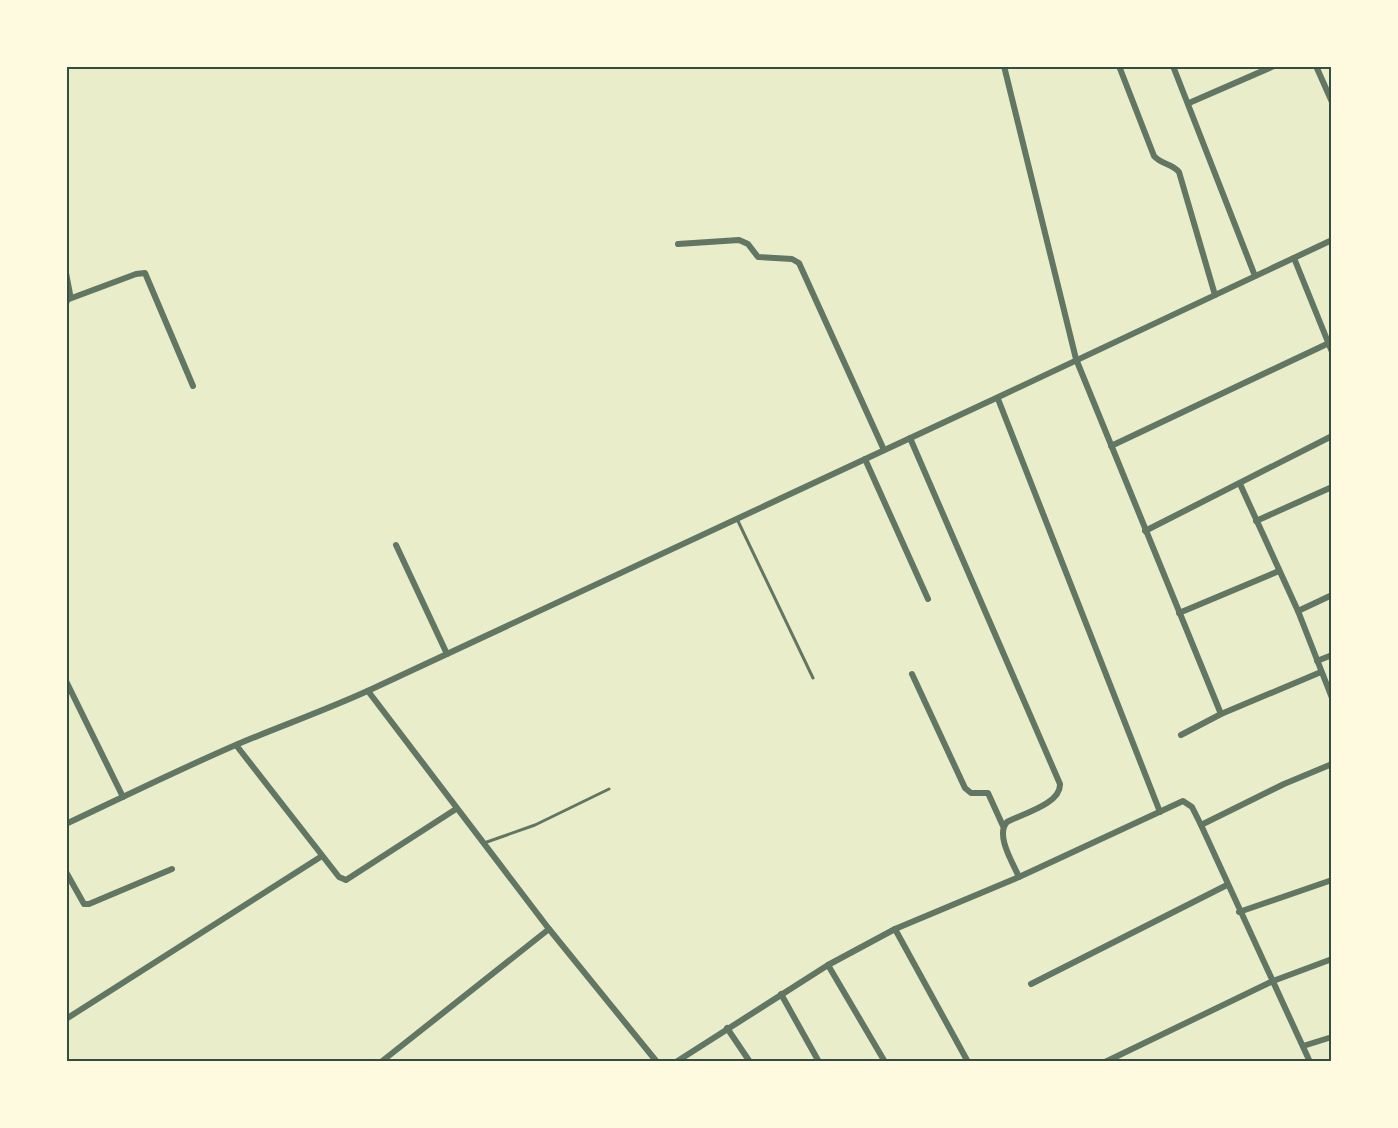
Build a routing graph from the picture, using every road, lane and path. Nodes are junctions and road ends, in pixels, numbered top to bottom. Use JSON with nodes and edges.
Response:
{"nodes":[{"id":1,"x":1004,"y":66,"type":"edge"},
{"id":2,"x":1119,"y":66,"type":"edge"},
{"id":3,"x":1173,"y":66,"type":"edge"},
{"id":4,"x":1274,"y":66,"type":"edge"},
{"id":5,"x":1316,"y":66,"type":"edge"},
{"id":6,"x":1332,"y":102,"type":"edge"},
{"id":7,"x":1189,"y":103,"type":"junction"},
{"id":8,"x":1332,"y":240,"type":"edge"},
{"id":9,"x":678,"y":244,"type":"dead end"},
{"id":10,"x":1294,"y":258,"type":"junction"},
{"id":11,"x":66,"y":273,"type":"edge"},
{"id":12,"x":1255,"y":276,"type":"junction"},
{"id":13,"x":1215,"y":295,"type":"junction"},
{"id":14,"x":68,"y":301,"type":"edge"},
{"id":15,"x":1329,"y":343,"type":"junction"},
{"id":16,"x":1332,"y":352,"type":"edge"},
{"id":17,"x":1076,"y":359,"type":"junction"},
{"id":18,"x":193,"y":386,"type":"dead end"},
{"id":19,"x":998,"y":399,"type":"junction"},
{"id":20,"x":1332,"y":436,"type":"edge"},
{"id":21,"x":910,"y":438,"type":"junction"},
{"id":22,"x":1111,"y":446,"type":"junction"},
{"id":23,"x":884,"y":450,"type":"junction"},
{"id":24,"x":866,"y":459,"type":"junction"},
{"id":25,"x":1240,"y":484,"type":"junction"},
{"id":26,"x":1332,"y":487,"type":"edge"},
{"id":27,"x":737,"y":518,"type":"junction"},
{"id":28,"x":1256,"y":521,"type":"junction"},
{"id":29,"x":1145,"y":531,"type":"junction"},
{"id":30,"x":396,"y":545,"type":"dead end"},
{"id":31,"x":1279,"y":571,"type":"junction"},
{"id":32,"x":1332,"y":595,"type":"edge"},
{"id":33,"x":928,"y":598,"type":"dead end"},
{"id":34,"x":1298,"y":611,"type":"junction"},
{"id":35,"x":1179,"y":613,"type":"junction"},
{"id":36,"x":447,"y":654,"type":"junction"},
{"id":37,"x":1332,"y":655,"type":"edge"},
{"id":38,"x":1317,"y":661,"type":"junction"},
{"id":39,"x":1321,"y":672,"type":"junction"},
{"id":40,"x":912,"y":674,"type":"dead end"},
{"id":41,"x":813,"y":678,"type":"dead end"},
{"id":42,"x":66,"y":681,"type":"edge"},
{"id":43,"x":368,"y":691,"type":"junction"},
{"id":44,"x":1332,"y":698,"type":"edge"},
{"id":45,"x":1221,"y":714,"type":"junction"},
{"id":46,"x":1181,"y":735,"type":"dead end"},
{"id":47,"x":236,"y":745,"type":"junction"},
{"id":48,"x":1332,"y":764,"type":"edge"},
{"id":49,"x":609,"y":789,"type":"dead end"},
{"id":50,"x":123,"y":797,"type":"junction"},
{"id":51,"x":456,"y":809,"type":"junction"},
{"id":52,"x":1160,"y":812,"type":"junction"},
{"id":53,"x":66,"y":824,"type":"edge"},
{"id":54,"x":1201,"y":825,"type":"junction"},
{"id":55,"x":1002,"y":826,"type":"junction"},
{"id":56,"x":483,"y":843,"type":"junction"},
{"id":57,"x":322,"y":856,"type":"junction"},
{"id":58,"x":172,"y":869,"type":"dead end"},
{"id":59,"x":66,"y":872,"type":"edge"},
{"id":60,"x":1019,"y":877,"type":"junction"},
{"id":61,"x":1332,"y":880,"type":"edge"},
{"id":62,"x":1227,"y":885,"type":"junction"},
{"id":63,"x":1239,"y":912,"type":"junction"},
{"id":64,"x":549,"y":929,"type":"junction"},
{"id":65,"x":895,"y":929,"type":"junction"},
{"id":66,"x":1332,"y":959,"type":"edge"},
{"id":67,"x":828,"y":965,"type":"junction"},
{"id":68,"x":1273,"y":981,"type":"junction"},
{"id":69,"x":1031,"y":984,"type":"dead end"},
{"id":70,"x":781,"y":994,"type":"junction"},
{"id":71,"x":66,"y":1019,"type":"edge"},
{"id":72,"x":727,"y":1028,"type":"junction"},
{"id":73,"x":1332,"y":1037,"type":"edge"},
{"id":74,"x":1303,"y":1046,"type":"junction"},
{"id":75,"x":381,"y":1062,"type":"edge"},
{"id":76,"x":657,"y":1062,"type":"edge"},
{"id":77,"x":676,"y":1062,"type":"edge"},
{"id":78,"x":750,"y":1062,"type":"edge"},
{"id":79,"x":819,"y":1062,"type":"edge"},
{"id":80,"x":885,"y":1062,"type":"edge"},
{"id":81,"x":968,"y":1062,"type":"edge"},
{"id":82,"x":1105,"y":1062,"type":"edge"},
{"id":83,"x":1310,"y":1062,"type":"edge"}],
"edges":[{"from":1,"to":17,"type":"street"},
{"from":2,"to":13,"type":"street"},
{"from":3,"to":7,"type":"street"},
{"from":4,"to":7,"type":"street"},
{"from":5,"to":6,"type":"street"},
{"from":7,"to":12,"type":"street"},
{"from":8,"to":10,"type":"street"},
{"from":9,"to":23,"type":"street"},
{"from":10,"to":12,"type":"street"},
{"from":10,"to":15,"type":"street"},
{"from":11,"to":14,"type":"street"},
{"from":12,"to":13,"type":"street"},
{"from":13,"to":17,"type":"street"},
{"from":14,"to":18,"type":"street"},
{"from":15,"to":16,"type":"street"},
{"from":15,"to":22,"type":"street"},
{"from":17,"to":19,"type":"street"},
{"from":17,"to":22,"type":"street"},
{"from":19,"to":21,"type":"street"},
{"from":19,"to":52,"type":"street"},
{"from":20,"to":25,"type":"street"},
{"from":21,"to":23,"type":"street"},
{"from":21,"to":55,"type":"street"},
{"from":22,"to":29,"type":"street"},
{"from":23,"to":24,"type":"street"},
{"from":24,"to":27,"type":"street"},
{"from":24,"to":33,"type":"street"},
{"from":25,"to":28,"type":"street"},
{"from":25,"to":29,"type":"street"},
{"from":26,"to":28,"type":"street"},
{"from":27,"to":36,"type":"street"},
{"from":27,"to":41,"type":"lane"},
{"from":28,"to":31,"type":"street"},
{"from":29,"to":35,"type":"street"},
{"from":30,"to":36,"type":"street"},
{"from":31,"to":34,"type":"street"},
{"from":31,"to":35,"type":"street"},
{"from":32,"to":34,"type":"street"},
{"from":34,"to":38,"type":"street"},
{"from":35,"to":45,"type":"street"},
{"from":36,"to":43,"type":"street"},
{"from":37,"to":38,"type":"street"},
{"from":38,"to":39,"type":"street"},
{"from":39,"to":44,"type":"street"},
{"from":39,"to":45,"type":"street"},
{"from":40,"to":55,"type":"street"},
{"from":42,"to":50,"type":"street"},
{"from":43,"to":47,"type":"street"},
{"from":43,"to":51,"type":"street"},
{"from":45,"to":46,"type":"street"},
{"from":47,"to":50,"type":"street"},
{"from":47,"to":57,"type":"street"},
{"from":48,"to":54,"type":"street"},
{"from":49,"to":56,"type":"lane"},
{"from":50,"to":53,"type":"street"},
{"from":51,"to":56,"type":"street"},
{"from":51,"to":57,"type":"street"},
{"from":52,"to":54,"type":"street"},
{"from":52,"to":60,"type":"street"},
{"from":54,"to":62,"type":"street"},
{"from":55,"to":60,"type":"street"},
{"from":56,"to":64,"type":"street"},
{"from":57,"to":71,"type":"street"},
{"from":58,"to":59,"type":"street"},
{"from":60,"to":65,"type":"street"},
{"from":61,"to":63,"type":"street"},
{"from":62,"to":63,"type":"street"},
{"from":62,"to":69,"type":"street"},
{"from":63,"to":68,"type":"street"},
{"from":64,"to":75,"type":"street"},
{"from":64,"to":76,"type":"street"},
{"from":65,"to":67,"type":"street"},
{"from":65,"to":81,"type":"street"},
{"from":66,"to":68,"type":"street"},
{"from":67,"to":70,"type":"street"},
{"from":67,"to":80,"type":"street"},
{"from":68,"to":74,"type":"street"},
{"from":68,"to":82,"type":"street"},
{"from":70,"to":72,"type":"street"},
{"from":70,"to":79,"type":"street"},
{"from":72,"to":77,"type":"street"},
{"from":72,"to":78,"type":"street"},
{"from":73,"to":74,"type":"street"},
{"from":74,"to":83,"type":"street"}]}
